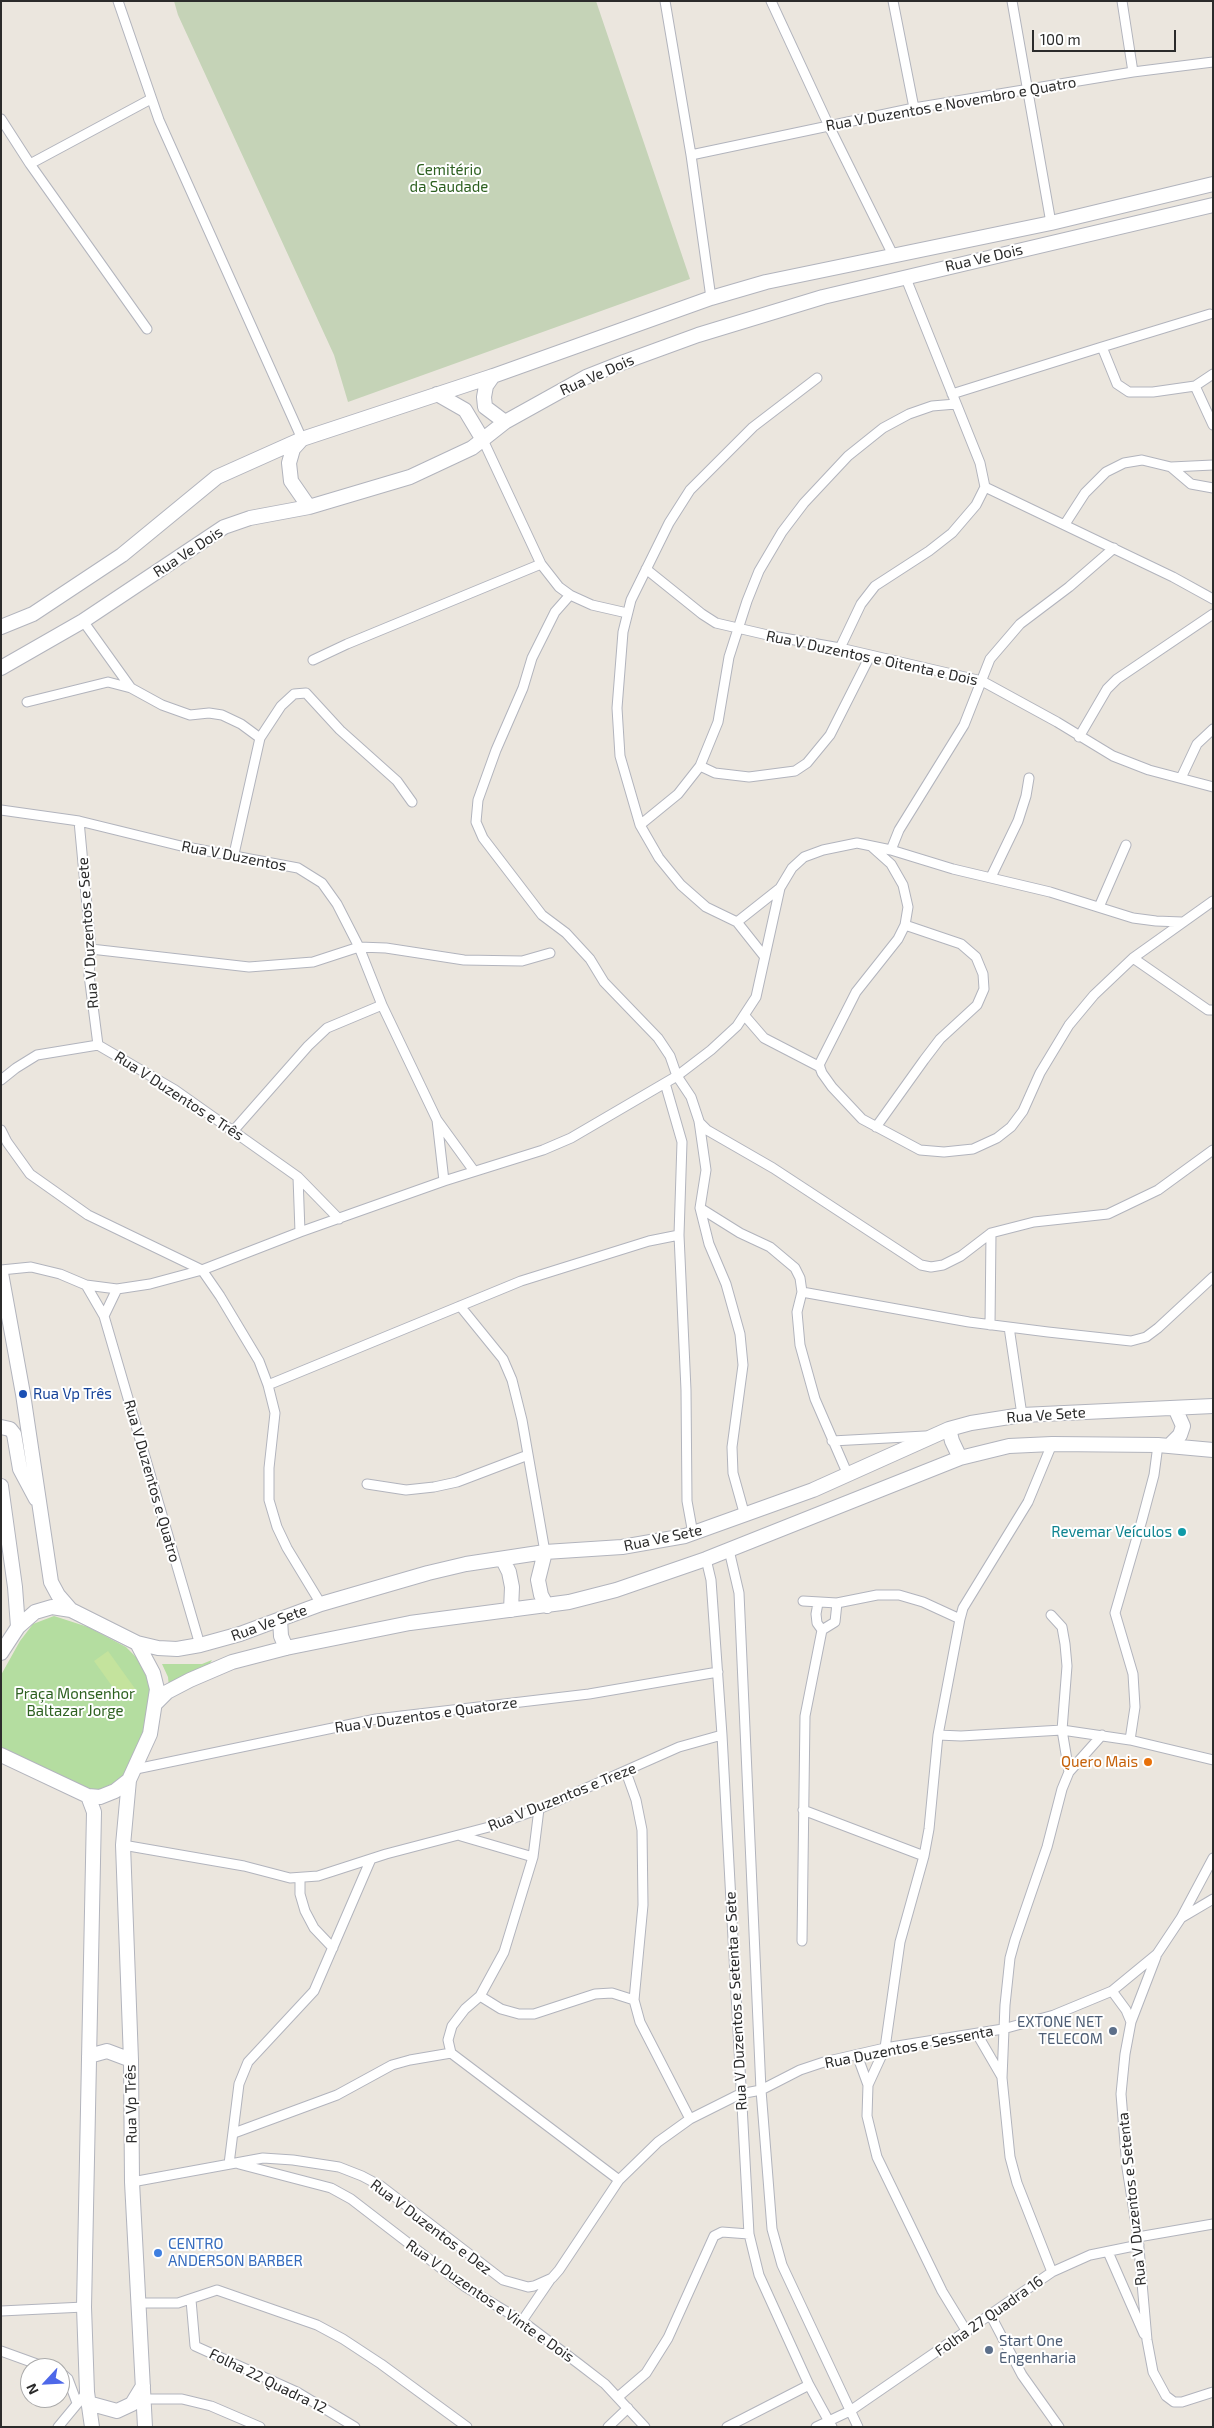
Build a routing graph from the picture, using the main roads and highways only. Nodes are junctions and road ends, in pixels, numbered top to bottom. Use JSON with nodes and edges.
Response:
{"nodes":[{"id":1,"x":1213,"y":184,"type":"edge"},
{"id":2,"x":1213,"y":205,"type":"edge"},
{"id":3,"x":493,"y":376,"type":"junction"},
{"id":4,"x":437,"y":394,"type":"junction"},
{"id":5,"x":505,"y":422,"type":"junction"},
{"id":6,"x":302,"y":439,"type":"junction"},
{"id":7,"x":484,"y":440,"type":"junction"},
{"id":8,"x":309,"y":507,"type":"junction"},
{"id":9,"x":1,"y":628,"type":"edge"},
{"id":10,"x":1,"y":668,"type":"edge"},
{"id":11,"x":1,"y":1272,"type":"edge"},
{"id":12,"x":6,"y":1331,"type":"edge"},
{"id":13,"x":1213,"y":1406,"type":"edge"},
{"id":14,"x":1175,"y":1408,"type":"junction"},
{"id":15,"x":1,"y":1427,"type":"edge"},
{"id":16,"x":949,"y":1429,"type":"junction"},
{"id":17,"x":1163,"y":1446,"type":"junction"},
{"id":18,"x":1213,"y":1450,"type":"edge"},
{"id":19,"x":960,"y":1458,"type":"junction"},
{"id":20,"x":1,"y":1486,"type":"edge"},
{"id":21,"x":39,"y":1504,"type":"junction"},
{"id":22,"x":545,"y":1552,"type":"junction"},
{"id":23,"x":503,"y":1560,"type":"junction"},
{"id":24,"x":547,"y":1606,"type":"junction"},
{"id":25,"x":70,"y":1610,"type":"junction"},
{"id":26,"x":511,"y":1610,"type":"junction"},
{"id":27,"x":280,"y":1619,"type":"junction"},
{"id":28,"x":18,"y":1627,"type":"junction"},
{"id":29,"x":137,"y":1643,"type":"junction"},
{"id":30,"x":286,"y":1648,"type":"junction"},
{"id":31,"x":1,"y":1654,"type":"edge"},
{"id":32,"x":156,"y":1703,"type":"junction"},
{"id":33,"x":1,"y":1755,"type":"edge"},
{"id":34,"x":133,"y":1774,"type":"junction"},
{"id":35,"x":88,"y":1796,"type":"junction"},
{"id":36,"x":89,"y":2056,"type":"junction"},
{"id":37,"x":131,"y":2060,"type":"junction"},
{"id":38,"x":144,"y":2392,"type":"junction"},
{"id":39,"x":84,"y":2400,"type":"junction"},
{"id":40,"x":92,"y":2427,"type":"edge"},
{"id":41,"x":145,"y":2427,"type":"edge"}],
"edges":[{"from":1,"to":3,"type":"main road","name":"Rua Ve Dois"},
{"from":2,"to":5,"type":"main road","name":"Rua Ve Dois"},
{"from":3,"to":4,"type":"main road","name":"Rua Ve Dois"},
{"from":3,"to":5,"type":"main road"},
{"from":4,"to":6,"type":"main road","name":"Rua Ve Dois"},
{"from":4,"to":7,"type":"main road"},
{"from":5,"to":7,"type":"main road","name":"Rua Ve Dois"},
{"from":6,"to":8,"type":"main road"},
{"from":6,"to":9,"type":"main road","name":"Rua Ve Dois"},
{"from":7,"to":8,"type":"main road","name":"Rua Ve Dois"},
{"from":8,"to":10,"type":"main road","name":"Rua Ve Dois"},
{"from":11,"to":12,"type":"main road"},
{"from":12,"to":21,"type":"main road"},
{"from":13,"to":14,"type":"main road","name":"Rua Ve Sete"},
{"from":14,"to":16,"type":"main road","name":"Rua Ve Sete"},
{"from":14,"to":17,"type":"main road"},
{"from":15,"to":21,"type":"main road"},
{"from":16,"to":19,"type":"main road"},
{"from":16,"to":22,"type":"main road","name":"Rua Ve Sete"},
{"from":17,"to":18,"type":"main road","name":"Rua Ve Sete"},
{"from":17,"to":19,"type":"main road","name":"Rua Ve Sete"},
{"from":19,"to":24,"type":"main road","name":"Rua Ve Sete"},
{"from":20,"to":28,"type":"main road"},
{"from":21,"to":25,"type":"main road"},
{"from":22,"to":23,"type":"main road","name":"Rua Ve Sete"},
{"from":22,"to":24,"type":"main road"},
{"from":23,"to":26,"type":"main road"},
{"from":23,"to":27,"type":"main road","name":"Rua Ve Sete"},
{"from":24,"to":26,"type":"main road","name":"Rua Ve Sete"},
{"from":25,"to":28,"type":"main road"},
{"from":25,"to":29,"type":"main road","name":"Rua Ve Sete"},
{"from":26,"to":30,"type":"main road","name":"Rua Ve Sete"},
{"from":27,"to":29,"type":"main road","name":"Rua Ve Sete"},
{"from":27,"to":30,"type":"main road"},
{"from":28,"to":31,"type":"main road"},
{"from":29,"to":32,"type":"main road","name":"Rua Vp Três"},
{"from":30,"to":32,"type":"main road","name":"Rua Ve Sete"},
{"from":32,"to":34,"type":"main road","name":"Rua Vp Três"},
{"from":33,"to":35,"type":"main road"},
{"from":34,"to":35,"type":"main road"},
{"from":34,"to":37,"type":"main road","name":"Rua Vp Três"},
{"from":35,"to":36,"type":"main road"},
{"from":36,"to":37,"type":"main road"},
{"from":36,"to":39,"type":"main road"},
{"from":37,"to":38,"type":"main road","name":"Rua Vp Três"},
{"from":38,"to":39,"type":"main road"},
{"from":38,"to":41,"type":"main road","name":"Rua Vp Três"},
{"from":39,"to":40,"type":"main road"}]}
